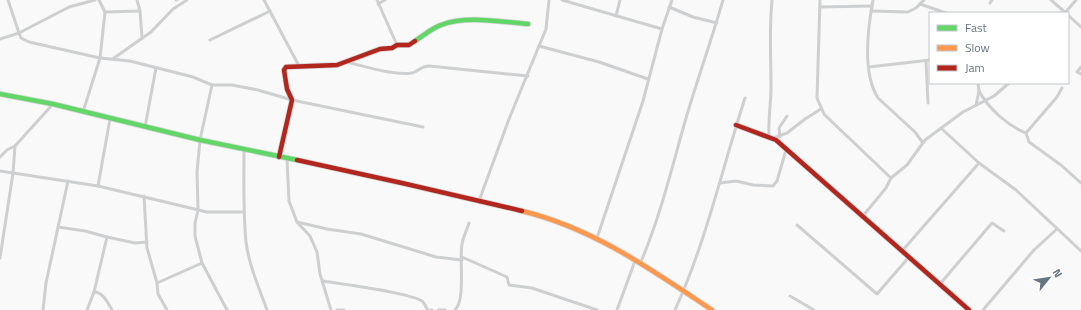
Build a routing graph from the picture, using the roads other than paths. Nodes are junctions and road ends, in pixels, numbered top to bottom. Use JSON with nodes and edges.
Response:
{"nodes":[{"id":1,"x":8,"y":0,"type":"edge"},
{"id":2,"x":95,"y":0,"type":"edge"},
{"id":3,"x":99,"y":0,"type":"edge"},
{"id":4,"x":137,"y":0,"type":"edge"},
{"id":5,"x":177,"y":0,"type":"edge"},
{"id":6,"x":187,"y":0,"type":"edge"},
{"id":7,"x":264,"y":0,"type":"edge"},
{"id":8,"x":377,"y":0,"type":"edge"},
{"id":9,"x":385,"y":0,"type":"edge"},
{"id":10,"x":549,"y":0,"type":"edge"},
{"id":11,"x":562,"y":0,"type":"edge"},
{"id":12,"x":620,"y":0,"type":"edge"},
{"id":13,"x":672,"y":0,"type":"edge"},
{"id":14,"x":723,"y":0,"type":"edge"},
{"id":15,"x":772,"y":0,"type":"edge"},
{"id":16,"x":820,"y":0,"type":"edge"},
{"id":17,"x":873,"y":0,"type":"edge"},
{"id":18,"x":924,"y":0,"type":"edge"},
{"id":19,"x":1051,"y":0,"type":"edge"},
{"id":20,"x":1076,"y":0,"type":"edge"},
{"id":21,"x":378,"y":4,"type":"junction"},
{"id":22,"x":920,"y":4,"type":"junction"},
{"id":23,"x":179,"y":5,"type":"junction"},
{"id":24,"x":820,"y":6,"type":"junction"},
{"id":25,"x":872,"y":6,"type":"junction"},
{"id":26,"x":669,"y":7,"type":"junction"},
{"id":27,"x":140,"y":11,"type":"junction"},
{"id":28,"x":270,"y":11,"type":"junction"},
{"id":29,"x":871,"y":11,"type":"junction"},
{"id":30,"x":105,"y":12,"type":"junction"},
{"id":31,"x":943,"y":12,"type":"edge"},
{"id":32,"x":1064,"y":12,"type":"edge"},
{"id":33,"x":1066,"y":12,"type":"edge"},
{"id":34,"x":616,"y":16,"type":"junction"},
{"id":35,"x":1069,"y":16,"type":"edge"},
{"id":36,"x":716,"y":23,"type":"junction"},
{"id":37,"x":528,"y":24,"type":"dead end"},
{"id":38,"x":1081,"y":27,"type":"edge"},
{"id":39,"x":662,"y":29,"type":"junction"},
{"id":40,"x":19,"y":33,"type":"junction"},
{"id":41,"x":142,"y":38,"type":"junction"},
{"id":42,"x":0,"y":39,"type":"edge"},
{"id":43,"x":210,"y":40,"type":"dead end"},
{"id":44,"x":397,"y":45,"type":"junction"},
{"id":45,"x":539,"y":46,"type":"junction"},
{"id":46,"x":100,"y":58,"type":"junction"},
{"id":47,"x":114,"y":58,"type":"junction"},
{"id":48,"x":928,"y":60,"type":"edge"},
{"id":49,"x":344,"y":62,"type":"junction"},
{"id":50,"x":299,"y":66,"type":"junction"},
{"id":51,"x":869,"y":67,"type":"junction"},
{"id":52,"x":1081,"y":67,"type":"edge"},
{"id":53,"x":156,"y":68,"type":"junction"},
{"id":54,"x":1081,"y":74,"type":"edge"},
{"id":55,"x":528,"y":76,"type":"junction"},
{"id":56,"x":648,"y":79,"type":"junction"},
{"id":57,"x":978,"y":84,"type":"edge"},
{"id":58,"x":1008,"y":84,"type":"edge"},
{"id":59,"x":212,"y":85,"type":"junction"},
{"id":60,"x":1062,"y":88,"type":"dead end"},
{"id":61,"x":979,"y":91,"type":"junction"},
{"id":62,"x":0,"y":94,"type":"edge"},
{"id":63,"x":745,"y":98,"type":"dead end"},
{"id":64,"x":292,"y":100,"type":"junction"},
{"id":65,"x":984,"y":102,"type":"junction"},
{"id":66,"x":928,"y":103,"type":"dead end"},
{"id":67,"x":53,"y":104,"type":"junction"},
{"id":68,"x":976,"y":105,"type":"junction"},
{"id":69,"x":821,"y":109,"type":"junction"},
{"id":70,"x":82,"y":112,"type":"junction"},
{"id":71,"x":787,"y":116,"type":"dead end"},
{"id":72,"x":110,"y":119,"type":"junction"},
{"id":73,"x":736,"y":126,"type":"junction"},
{"id":74,"x":145,"y":127,"type":"junction"},
{"id":75,"x":423,"y":127,"type":"dead end"},
{"id":76,"x":942,"y":129,"type":"junction"},
{"id":77,"x":1026,"y":133,"type":"junction"},
{"id":78,"x":771,"y":137,"type":"junction"},
{"id":79,"x":780,"y":137,"type":"junction"},
{"id":80,"x":200,"y":140,"type":"junction"},
{"id":81,"x":923,"y":143,"type":"junction"},
{"id":82,"x":15,"y":146,"type":"junction"},
{"id":83,"x":244,"y":150,"type":"junction"},
{"id":84,"x":786,"y":150,"type":"junction"},
{"id":85,"x":0,"y":157,"type":"edge"},
{"id":86,"x":279,"y":157,"type":"junction"},
{"id":87,"x":287,"y":158,"type":"junction"},
{"id":88,"x":979,"y":163,"type":"junction"},
{"id":89,"x":0,"y":171,"type":"edge"},
{"id":90,"x":13,"y":173,"type":"junction"},
{"id":91,"x":891,"y":178,"type":"junction"},
{"id":92,"x":68,"y":181,"type":"junction"},
{"id":93,"x":720,"y":183,"type":"junction"},
{"id":94,"x":1081,"y":183,"type":"edge"},
{"id":95,"x":98,"y":186,"type":"junction"},
{"id":96,"x":144,"y":196,"type":"junction"},
{"id":97,"x":478,"y":203,"type":"junction"},
{"id":98,"x":198,"y":210,"type":"junction"},
{"id":99,"x":244,"y":212,"type":"junction"},
{"id":100,"x":862,"y":217,"type":"junction"},
{"id":101,"x":297,"y":222,"type":"junction"},
{"id":102,"x":469,"y":223,"type":"dead end"},
{"id":103,"x":797,"y":225,"type":"dead end"},
{"id":104,"x":58,"y":227,"type":"junction"},
{"id":105,"x":1057,"y":229,"type":"junction"},
{"id":106,"x":1004,"y":231,"type":"dead end"},
{"id":107,"x":107,"y":237,"type":"junction"},
{"id":108,"x":597,"y":238,"type":"junction"},
{"id":109,"x":147,"y":242,"type":"junction"},
{"id":110,"x":902,"y":251,"type":"junction"},
{"id":111,"x":1081,"y":252,"type":"edge"},
{"id":112,"x":909,"y":257,"type":"junction"},
{"id":113,"x":0,"y":258,"type":"edge"},
{"id":114,"x":462,"y":258,"type":"junction"},
{"id":115,"x":202,"y":263,"type":"junction"},
{"id":116,"x":637,"y":263,"type":"junction"},
{"id":117,"x":323,"y":281,"type":"junction"},
{"id":118,"x":157,"y":283,"type":"junction"},
{"id":119,"x":940,"y":284,"type":"junction"},
{"id":120,"x":684,"y":291,"type":"junction"},
{"id":121,"x":94,"y":292,"type":"junction"},
{"id":122,"x":790,"y":296,"type":"dead end"},
{"id":123,"x":43,"y":310,"type":"edge"},
{"id":124,"x":87,"y":310,"type":"edge"},
{"id":125,"x":112,"y":310,"type":"edge"},
{"id":126,"x":167,"y":310,"type":"edge"},
{"id":127,"x":227,"y":310,"type":"edge"},
{"id":128,"x":267,"y":310,"type":"edge"},
{"id":129,"x":331,"y":310,"type":"edge"},
{"id":130,"x":337,"y":310,"type":"edge"},
{"id":131,"x":344,"y":310,"type":"edge"},
{"id":132,"x":428,"y":310,"type":"edge"},
{"id":133,"x":438,"y":310,"type":"edge"},
{"id":134,"x":445,"y":310,"type":"edge"},
{"id":135,"x":455,"y":310,"type":"edge"},
{"id":136,"x":596,"y":310,"type":"edge"},
{"id":137,"x":617,"y":310,"type":"edge"},
{"id":138,"x":675,"y":310,"type":"edge"},
{"id":139,"x":712,"y":310,"type":"edge"},
{"id":140,"x":814,"y":310,"type":"edge"},
{"id":141,"x":968,"y":310,"type":"edge"},
{"id":142,"x":983,"y":310,"type":"edge"}],
"edges":[{"from":1,"to":40,"type":"street"},
{"from":2,"to":40,"type":"street"},
{"from":3,"to":30,"type":"street"},
{"from":4,"to":27,"type":"street"},
{"from":5,"to":23,"type":"street"},
{"from":6,"to":23,"type":"street"},
{"from":7,"to":28,"type":"street"},
{"from":8,"to":21,"type":"street"},
{"from":9,"to":21,"type":"street"},
{"from":10,"to":45,"type":"street"},
{"from":11,"to":34,"type":"street"},
{"from":12,"to":34,"type":"street"},
{"from":13,"to":26,"type":"street"},
{"from":14,"to":36,"type":"street"},
{"from":15,"to":78,"type":"street"},
{"from":16,"to":24,"type":"street"},
{"from":17,"to":25,"type":"street"},
{"from":18,"to":22,"type":"street"},
{"from":19,"to":32,"type":"street"},
{"from":20,"to":33,"type":"street"},
{"from":21,"to":44,"type":"street"},
{"from":22,"to":29,"type":"street"},
{"from":22,"to":31,"type":"street"},
{"from":23,"to":41,"type":"street"},
{"from":24,"to":25,"type":"street"},
{"from":24,"to":69,"type":"street"},
{"from":25,"to":29,"type":"street"},
{"from":26,"to":36,"type":"street"},
{"from":26,"to":39,"type":"street"},
{"from":27,"to":30,"type":"street"},
{"from":27,"to":41,"type":"street"},
{"from":28,"to":43,"type":"street"},
{"from":28,"to":50,"type":"street"},
{"from":29,"to":51,"type":"street"},
{"from":30,"to":46,"type":"street"},
{"from":34,"to":39,"type":"street"},
{"from":35,"to":38,"type":"street"},
{"from":36,"to":116,"type":"street"},
{"from":37,"to":44,"type":"street"},
{"from":39,"to":56,"type":"street"},
{"from":40,"to":42,"type":"street"},
{"from":40,"to":46,"type":"street"},
{"from":41,"to":47,"type":"street"},
{"from":44,"to":49,"type":"street"},
{"from":45,"to":55,"type":"street"},
{"from":45,"to":56,"type":"street"},
{"from":46,"to":47,"type":"street"},
{"from":46,"to":70,"type":"street"},
{"from":47,"to":53,"type":"street"},
{"from":48,"to":51,"type":"street"},
{"from":48,"to":66,"type":"street"},
{"from":49,"to":50,"type":"street"},
{"from":49,"to":55,"type":"street"},
{"from":50,"to":64,"type":"street"},
{"from":51,"to":81,"type":"street"},
{"from":52,"to":54,"type":"street"},
{"from":53,"to":59,"type":"street"},
{"from":53,"to":74,"type":"street"},
{"from":55,"to":97,"type":"street"},
{"from":56,"to":108,"type":"street"},
{"from":57,"to":61,"type":"street"},
{"from":58,"to":65,"type":"street"},
{"from":59,"to":64,"type":"street"},
{"from":59,"to":80,"type":"street"},
{"from":60,"to":77,"type":"street"},
{"from":61,"to":65,"type":"street"},
{"from":61,"to":68,"type":"street"},
{"from":62,"to":67,"type":"street"},
{"from":63,"to":73,"type":"street"},
{"from":64,"to":75,"type":"street"},
{"from":64,"to":86,"type":"street"},
{"from":65,"to":68,"type":"street"},
{"from":65,"to":77,"type":"street"},
{"from":67,"to":70,"type":"street"},
{"from":67,"to":82,"type":"street"},
{"from":68,"to":76,"type":"street"},
{"from":69,"to":79,"type":"street"},
{"from":69,"to":91,"type":"street"},
{"from":70,"to":72,"type":"street"},
{"from":71,"to":79,"type":"street"},
{"from":72,"to":74,"type":"street"},
{"from":72,"to":95,"type":"street"},
{"from":73,"to":78,"type":"street"},
{"from":73,"to":93,"type":"street"},
{"from":74,"to":80,"type":"street"},
{"from":76,"to":81,"type":"street"},
{"from":76,"to":88,"type":"street"},
{"from":77,"to":94,"type":"street"},
{"from":78,"to":79,"type":"street"},
{"from":78,"to":84,"type":"street"},
{"from":80,"to":83,"type":"street"},
{"from":80,"to":98,"type":"street"},
{"from":81,"to":91,"type":"street"},
{"from":82,"to":85,"type":"street"},
{"from":82,"to":90,"type":"street"},
{"from":83,"to":86,"type":"street"},
{"from":83,"to":99,"type":"street"},
{"from":84,"to":93,"type":"street"},
{"from":84,"to":100,"type":"street"},
{"from":86,"to":87,"type":"street"},
{"from":87,"to":97,"type":"street"},
{"from":87,"to":101,"type":"street"},
{"from":88,"to":105,"type":"street"},
{"from":88,"to":110,"type":"street"},
{"from":89,"to":90,"type":"street"},
{"from":90,"to":92,"type":"street"},
{"from":90,"to":113,"type":"street"},
{"from":91,"to":100,"type":"street"},
{"from":92,"to":95,"type":"street"},
{"from":92,"to":104,"type":"street"},
{"from":93,"to":120,"type":"street"},
{"from":95,"to":96,"type":"street"},
{"from":96,"to":98,"type":"street"},
{"from":96,"to":109,"type":"street"},
{"from":97,"to":108,"type":"street"},
{"from":98,"to":99,"type":"street"},
{"from":98,"to":115,"type":"street"},
{"from":99,"to":128,"type":"street"},
{"from":100,"to":110,"type":"street"},
{"from":101,"to":114,"type":"street"},
{"from":101,"to":117,"type":"street"},
{"from":102,"to":114,"type":"street"},
{"from":103,"to":112,"type":"street"},
{"from":104,"to":107,"type":"street"},
{"from":104,"to":123,"type":"street"},
{"from":105,"to":111,"type":"street"},
{"from":105,"to":142,"type":"street"},
{"from":106,"to":119,"type":"street"},
{"from":107,"to":109,"type":"street"},
{"from":107,"to":121,"type":"street"},
{"from":108,"to":116,"type":"street"},
{"from":109,"to":118,"type":"street"},
{"from":110,"to":112,"type":"street"},
{"from":112,"to":119,"type":"street"},
{"from":114,"to":135,"type":"street"},
{"from":114,"to":136,"type":"street"},
{"from":115,"to":118,"type":"street"},
{"from":115,"to":127,"type":"street"},
{"from":116,"to":120,"type":"street"},
{"from":116,"to":137,"type":"street"},
{"from":117,"to":129,"type":"street"},
{"from":117,"to":132,"type":"street"},
{"from":118,"to":126,"type":"street"},
{"from":119,"to":141,"type":"street"},
{"from":120,"to":138,"type":"street"},
{"from":120,"to":139,"type":"street"},
{"from":121,"to":124,"type":"street"},
{"from":121,"to":125,"type":"street"},
{"from":122,"to":140,"type":"street"},
{"from":130,"to":131,"type":"street"},
{"from":133,"to":134,"type":"street"}]}
